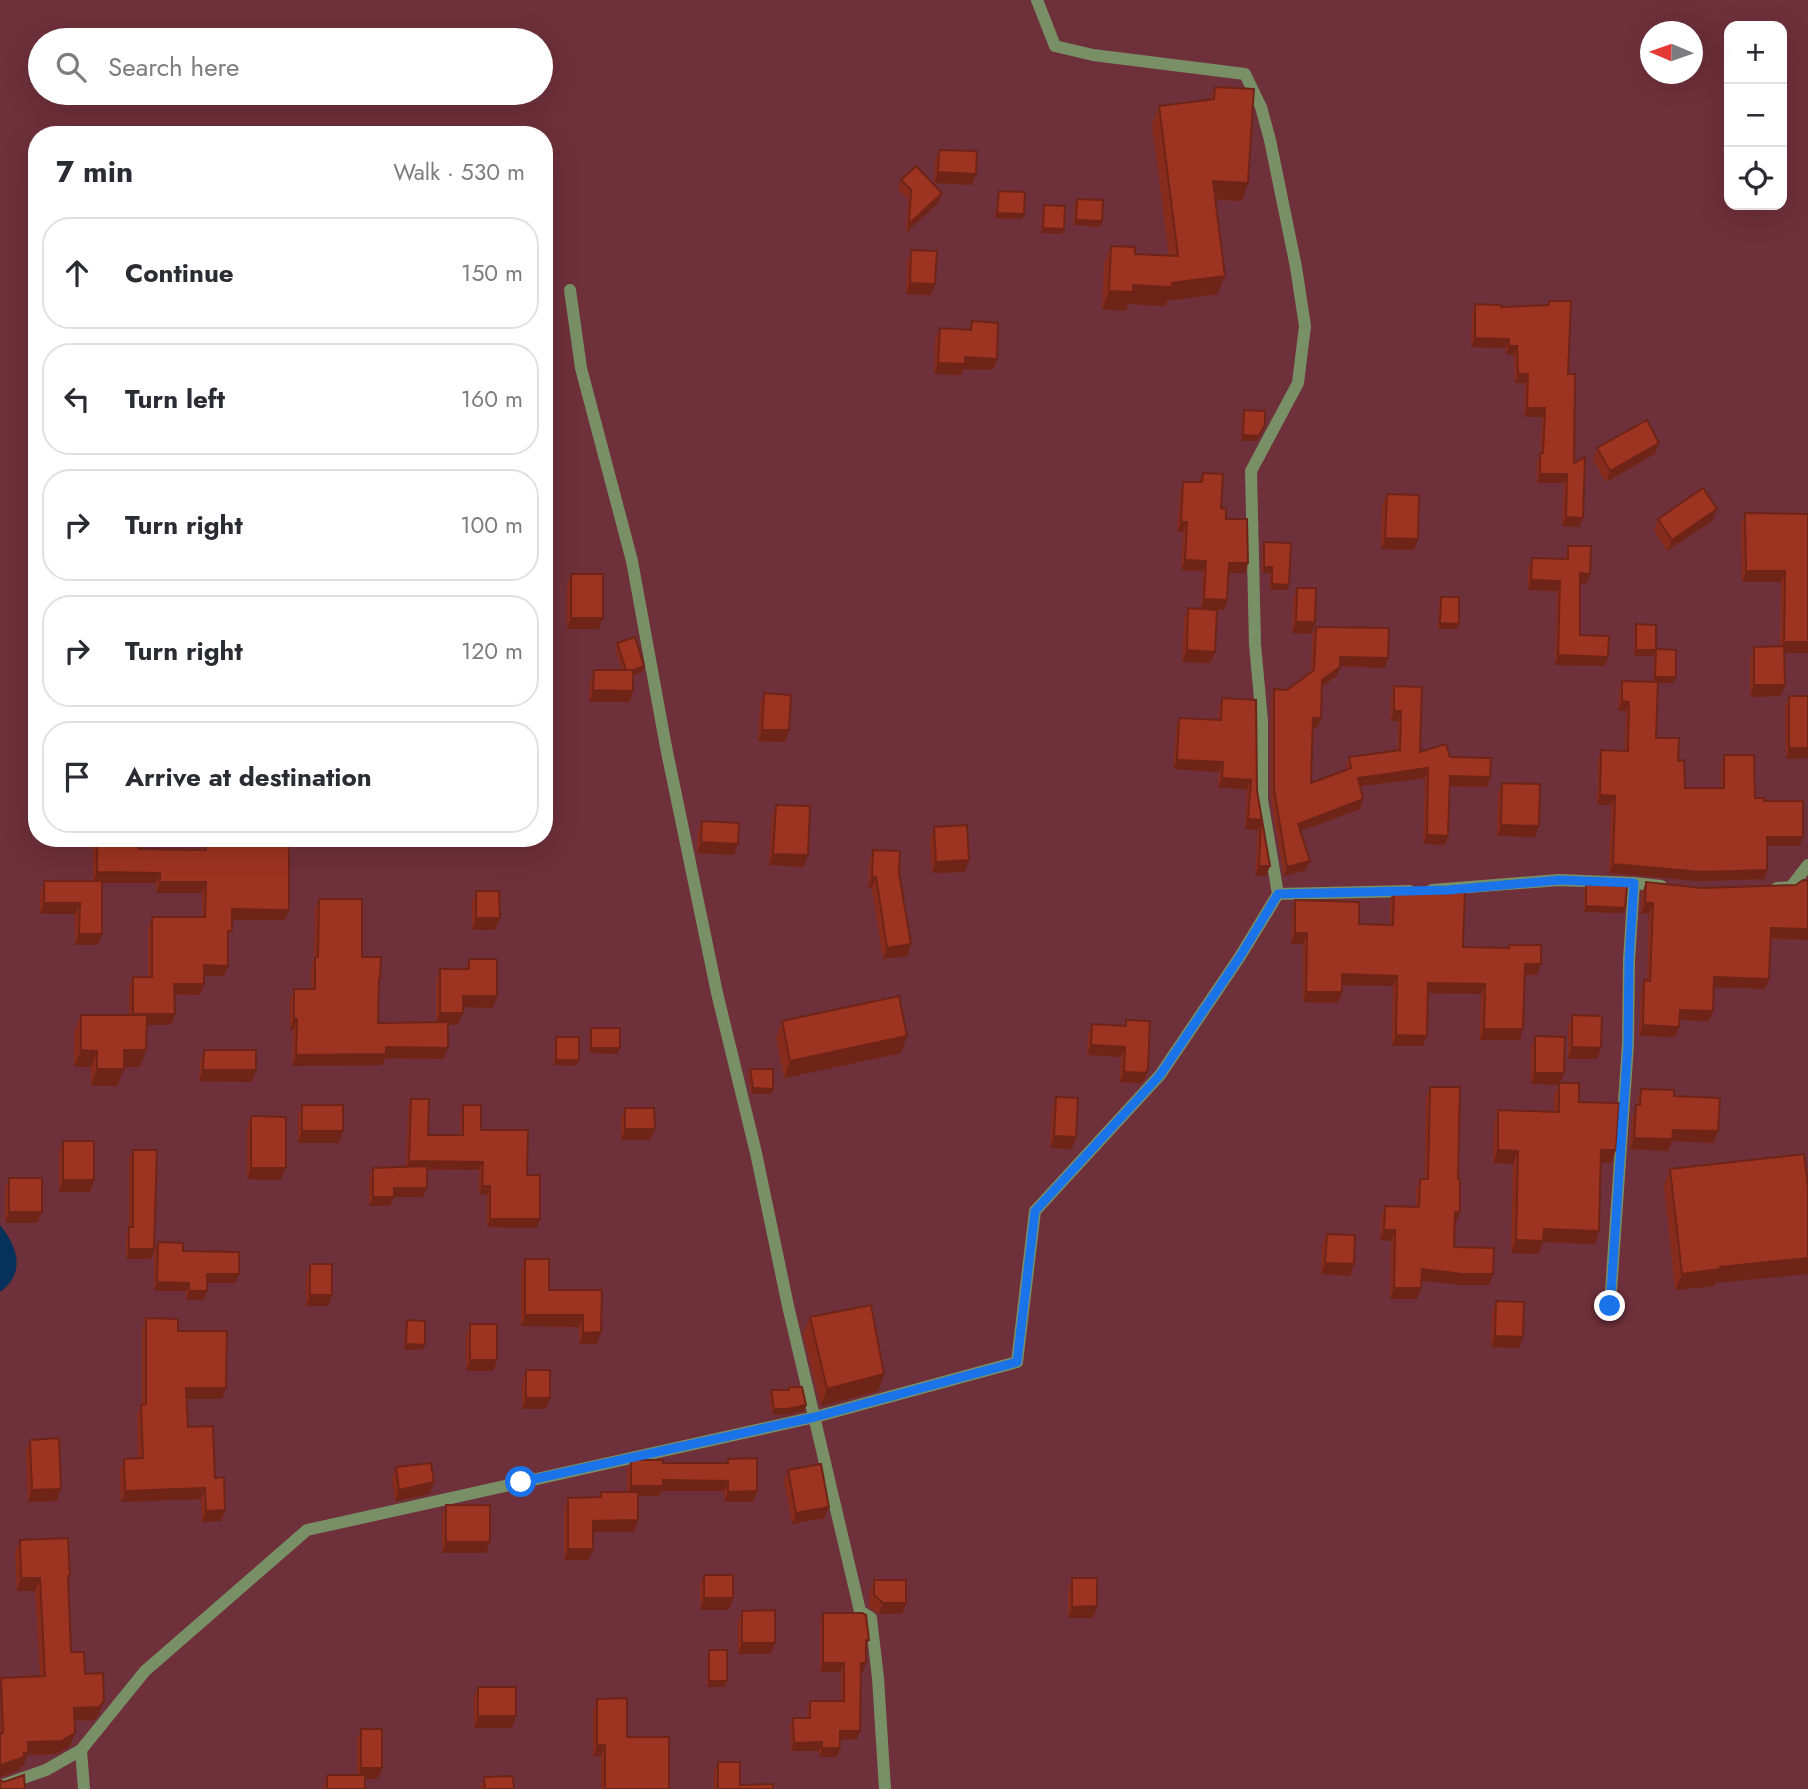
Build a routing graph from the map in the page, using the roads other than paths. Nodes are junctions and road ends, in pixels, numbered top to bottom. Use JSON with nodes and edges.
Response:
{"nodes":[{"id":1,"x":1037,"y":0,"type":"edge"},
{"id":2,"x":570,"y":290,"type":"dead end"},
{"id":3,"x":1808,"y":865,"type":"edge"},
{"id":4,"x":1634,"y":883,"type":"junction"},
{"id":5,"x":1672,"y":887,"type":"edge"},
{"id":6,"x":1765,"y":888,"type":"edge"},
{"id":7,"x":1278,"y":894,"type":"junction"},
{"id":8,"x":1610,"y":1306,"type":"dead end"},
{"id":9,"x":815,"y":1417,"type":"junction"},
{"id":10,"x":81,"y":1750,"type":"junction"},
{"id":11,"x":0,"y":1786,"type":"edge"},
{"id":12,"x":84,"y":1789,"type":"edge"},
{"id":13,"x":885,"y":1789,"type":"edge"}],
"edges":[{"from":1,"to":7,"type":"street"},
{"from":2,"to":9,"type":"street"},
{"from":3,"to":6,"type":"street"},
{"from":4,"to":5,"type":"street"},
{"from":4,"to":7,"type":"street"},
{"from":4,"to":8,"type":"street"},
{"from":7,"to":9,"type":"street"},
{"from":9,"to":10,"type":"street"},
{"from":9,"to":13,"type":"street"},
{"from":10,"to":11,"type":"street"},
{"from":10,"to":12,"type":"street"}]}
